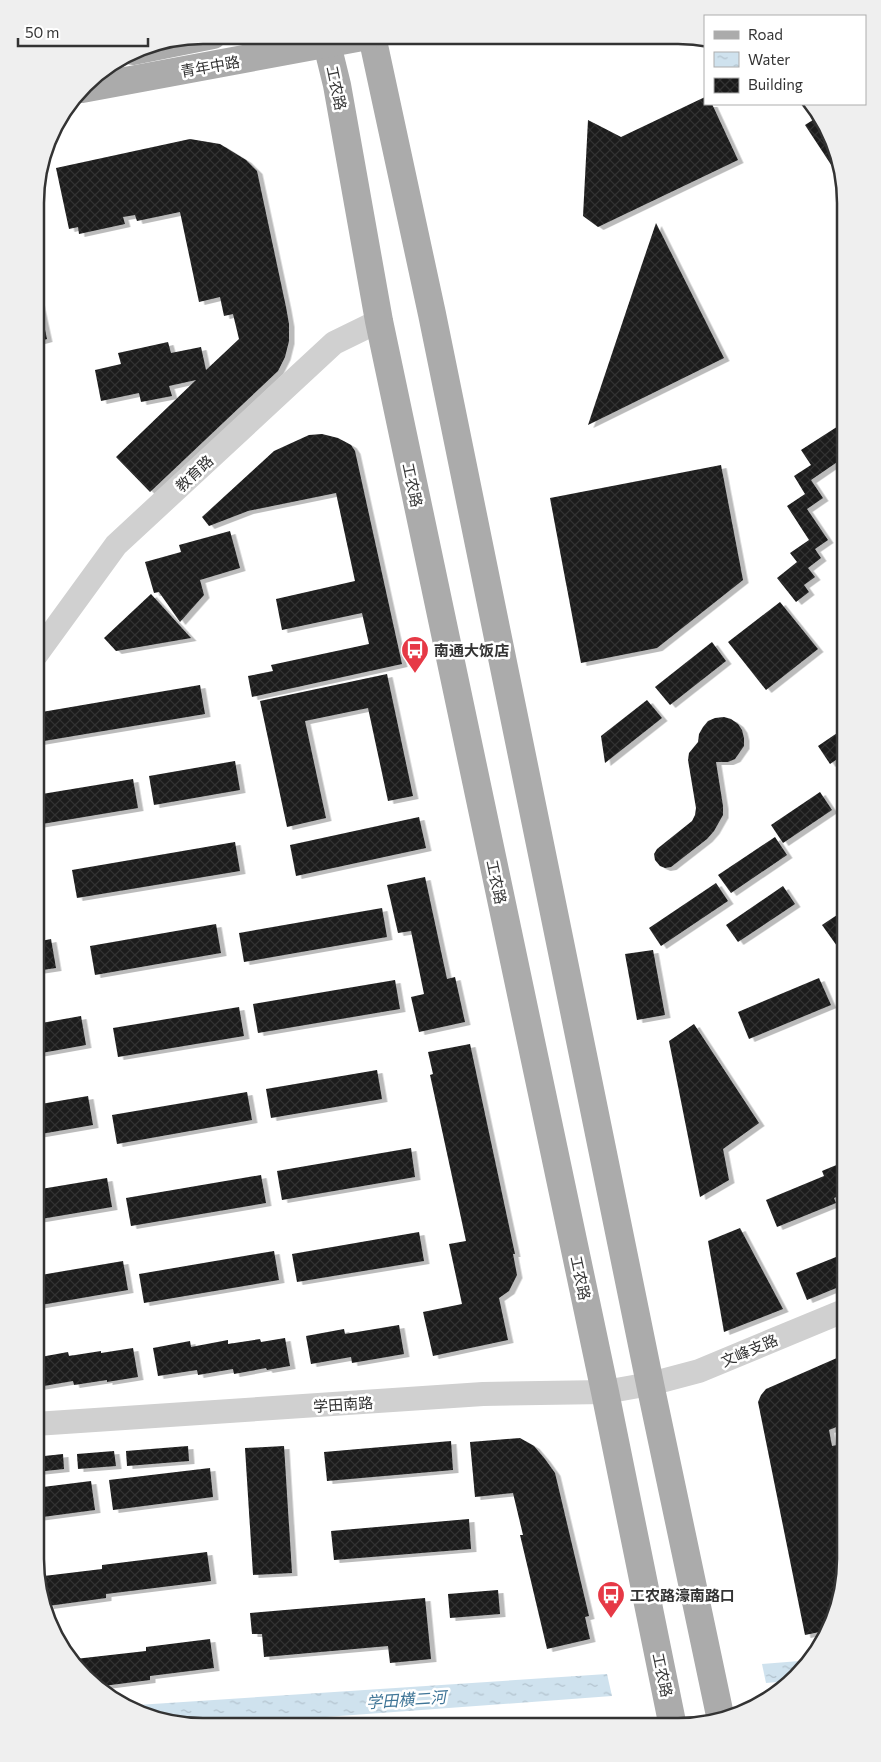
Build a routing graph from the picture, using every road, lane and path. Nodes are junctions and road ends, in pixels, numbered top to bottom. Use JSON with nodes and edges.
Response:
{"nodes":[{"id":1,"x":306,"y":44,"type":"edge"},
{"id":2,"x":327,"y":44,"type":"edge"},
{"id":3,"x":372,"y":44,"type":"edge"},
{"id":4,"x":94,"y":87,"type":"edge"},
{"id":5,"x":380,"y":322,"type":"junction"},
{"id":6,"x":44,"y":645,"type":"edge"},
{"id":7,"x":837,"y":1314,"type":"edge"},
{"id":8,"x":650,"y":1384,"type":"junction"},
{"id":9,"x":605,"y":1392,"type":"junction"},
{"id":10,"x":44,"y":1423,"type":"edge"},
{"id":11,"x":719,"y":1713,"type":"edge"},
{"id":12,"x":672,"y":1718,"type":"edge"}],
"edges":[{"from":1,"to":4,"type":"main road","name":"青年中路"},
{"from":2,"to":5,"type":"main road","name":"工农路"},
{"from":3,"to":8,"type":"main road"},
{"from":5,"to":6,"type":"street","name":"教育路"},
{"from":5,"to":9,"type":"main road","name":"工农路"},
{"from":7,"to":8,"type":"street","name":"文峰支路"},
{"from":8,"to":9,"type":"street","name":"学田南路"},
{"from":8,"to":11,"type":"main road"},
{"from":9,"to":10,"type":"street","name":"学田南路"},
{"from":9,"to":12,"type":"main road","name":"工农路"}]}
